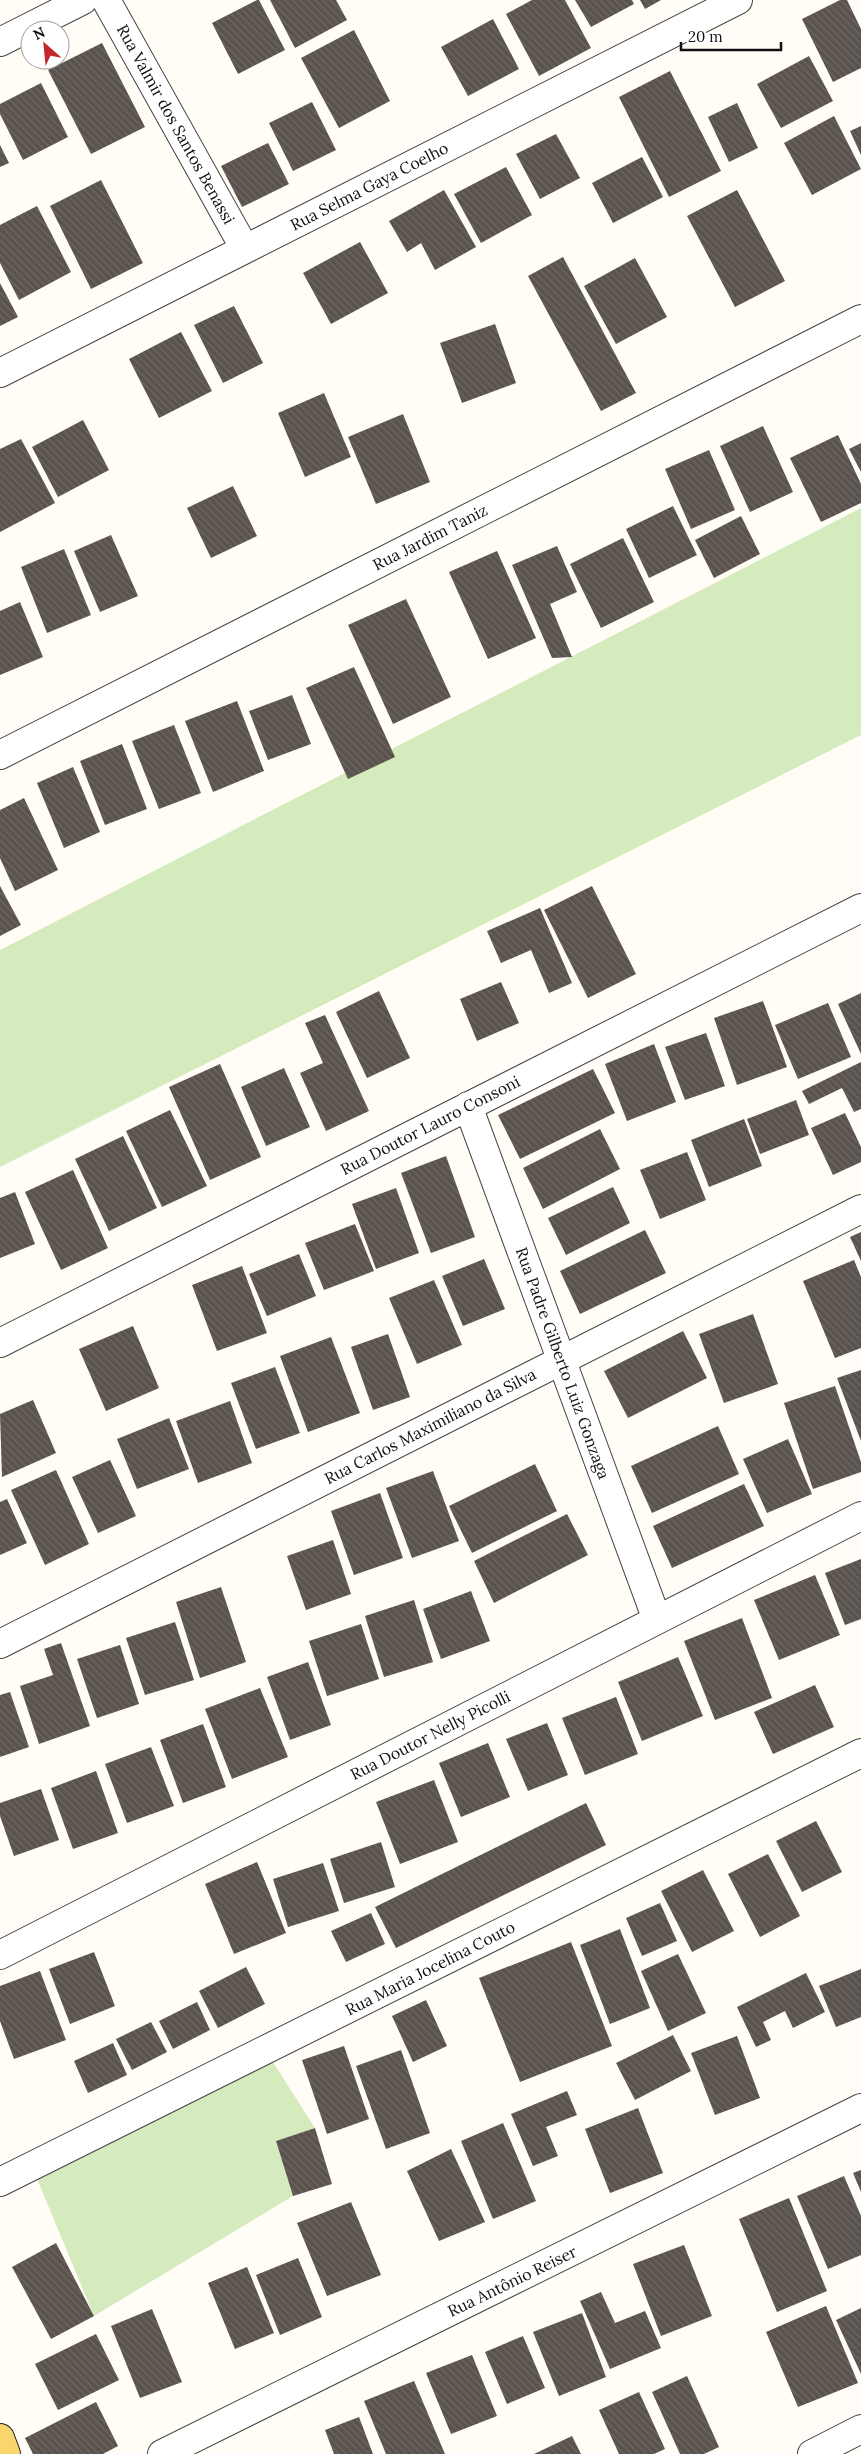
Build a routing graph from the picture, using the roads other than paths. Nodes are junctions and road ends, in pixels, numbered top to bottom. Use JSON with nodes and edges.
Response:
{"nodes":[{"id":1,"x":83,"y":0,"type":"edge"},
{"id":2,"x":106,"y":0,"type":"edge"},
{"id":3,"x":738,"y":0,"type":"edge"},
{"id":4,"x":0,"y":42,"type":"edge"},
{"id":5,"x":245,"y":249,"type":"junction"},
{"id":6,"x":861,"y":319,"type":"edge"},
{"id":7,"x":0,"y":373,"type":"edge"},
{"id":8,"x":0,"y":755,"type":"edge"},
{"id":9,"x":861,"y":908,"type":"edge"},
{"id":10,"x":468,"y":1106,"type":"junction"},
{"id":11,"x":861,"y":1209,"type":"edge"},
{"id":12,"x":0,"y":1344,"type":"edge"},
{"id":13,"x":561,"y":1360,"type":"junction"},
{"id":14,"x":861,"y":1516,"type":"edge"},
{"id":15,"x":657,"y":1620,"type":"junction"},
{"id":16,"x":0,"y":1644,"type":"edge"},
{"id":17,"x":861,"y":1753,"type":"edge"},
{"id":18,"x":0,"y":1955,"type":"edge"},
{"id":19,"x":861,"y":2108,"type":"edge"},
{"id":20,"x":0,"y":2182,"type":"edge"},
{"id":21,"x":861,"y":2429,"type":"edge"},
{"id":22,"x":0,"y":2438,"type":"edge"},
{"id":23,"x":6,"y":2454,"type":"edge"},
{"id":24,"x":162,"y":2454,"type":"edge"},
{"id":25,"x":812,"y":2454,"type":"edge"}],
"edges":[{"from":1,"to":4,"type":"street"},
{"from":2,"to":5,"type":"street","name":"Rua Valmir dos Santos Benassi"},
{"from":3,"to":5,"type":"street","name":"Rua Selma Gaya Coelho"},
{"from":5,"to":7,"type":"street","name":"Rua Selma Gaya Coelho"},
{"from":6,"to":8,"type":"street","name":"Rua Jardim Taniz"},
{"from":9,"to":10,"type":"street","name":"Rua Doutor Lauro Consoni"},
{"from":10,"to":12,"type":"street","name":"Rua Doutor Lauro Consoni"},
{"from":10,"to":13,"type":"street","name":"Rua Padre Gilberto Luiz Gonzaga"},
{"from":11,"to":13,"type":"street","name":"Rua Carlos Maximiliano da Silva"},
{"from":13,"to":15,"type":"street","name":"Rua Padre Gilberto Luiz Gonzaga"},
{"from":13,"to":16,"type":"street","name":"Rua Carlos Maximiliano da Silva"},
{"from":14,"to":15,"type":"street","name":"Rua Doutor Nelly Picolli"},
{"from":15,"to":18,"type":"street","name":"Rua Doutor Nelly Picolli"},
{"from":17,"to":20,"type":"street","name":"Rua Maria Jocelina Couto"},
{"from":19,"to":24,"type":"street","name":"Rua Antônio Reiser"},
{"from":21,"to":25,"type":"street"},
{"from":22,"to":23,"type":"main road"}]}
